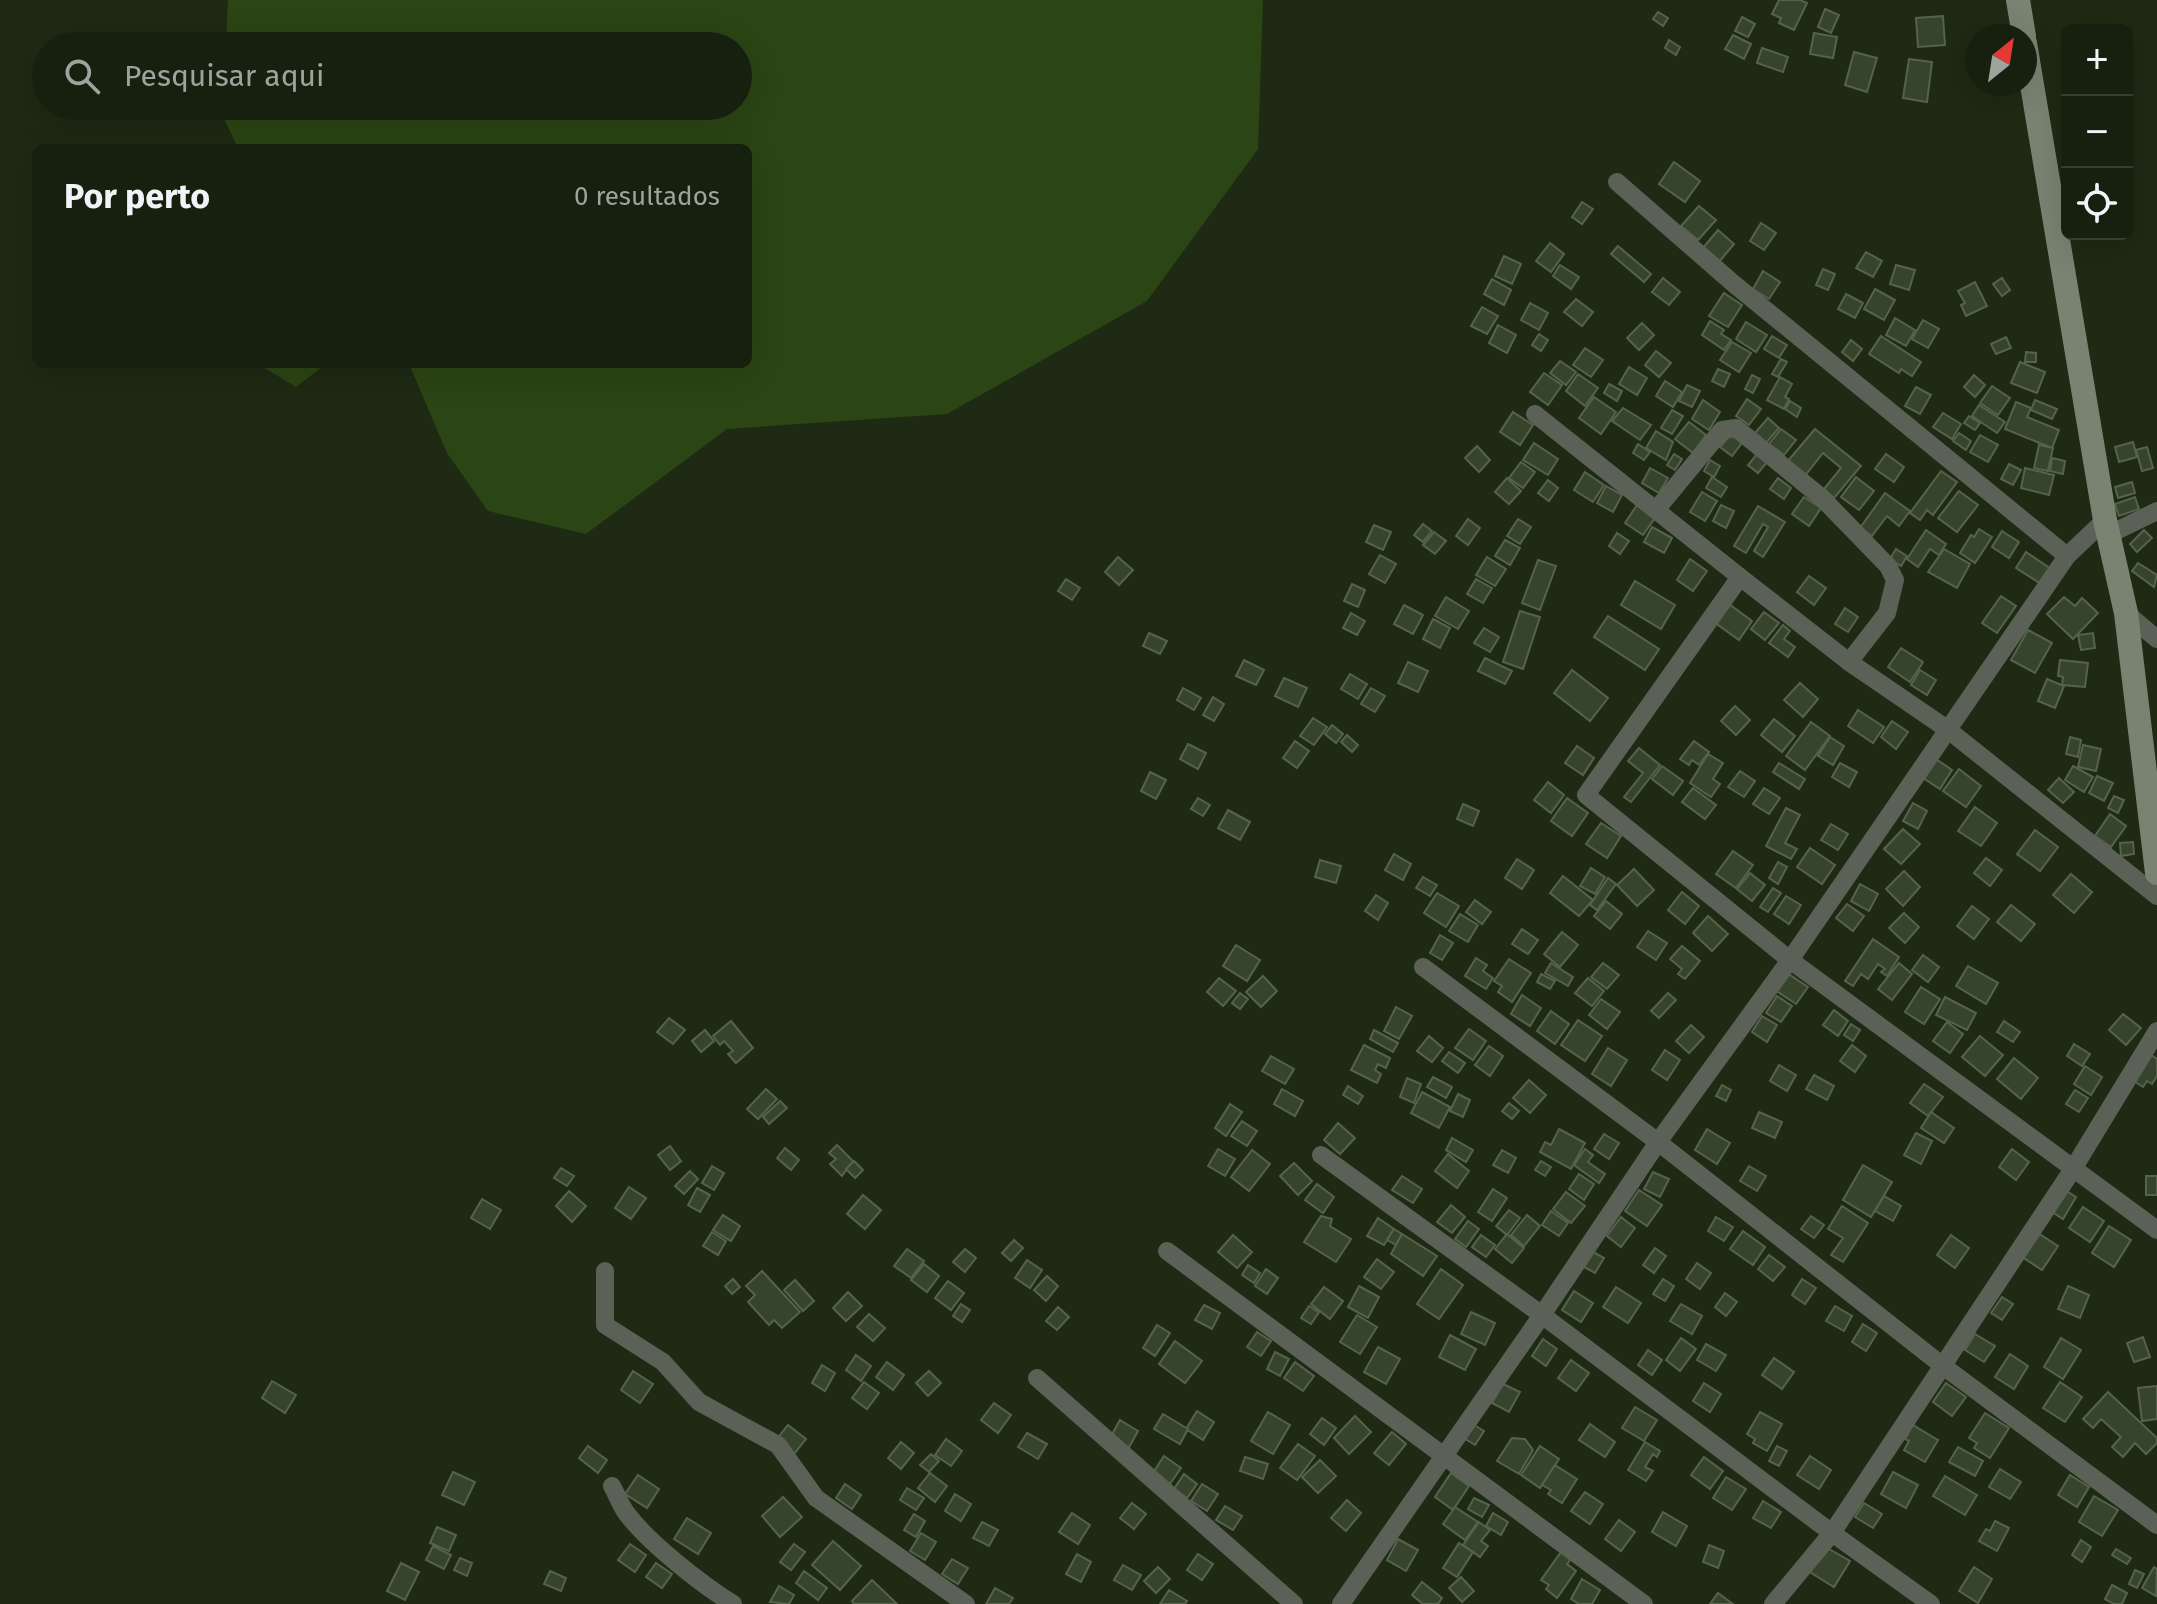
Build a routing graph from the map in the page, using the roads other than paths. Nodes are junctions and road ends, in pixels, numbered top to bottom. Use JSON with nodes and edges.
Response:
{"nodes":[{"id":1,"x":2018,"y":0,"type":"edge"},
{"id":2,"x":2022,"y":24,"type":"edge"},
{"id":3,"x":2034,"y":96,"type":"edge"},
{"id":4,"x":1617,"y":182,"type":"dead end"},
{"id":5,"x":1535,"y":414,"type":"dead end"},
{"id":6,"x":1656,"y":510,"type":"junction"},
{"id":7,"x":2157,"y":511,"type":"edge"},
{"id":8,"x":2107,"y":527,"type":"junction"},
{"id":9,"x":2067,"y":556,"type":"junction"},
{"id":10,"x":1740,"y":577,"type":"junction"},
{"id":11,"x":2126,"y":613,"type":"junction"},
{"id":12,"x":2157,"y":639,"type":"edge"},
{"id":13,"x":1849,"y":662,"type":"junction"},
{"id":14,"x":1947,"y":729,"type":"junction"},
{"id":15,"x":2157,"y":873,"type":"edge"},
{"id":16,"x":2157,"y":896,"type":"edge"},
{"id":17,"x":1790,"y":960,"type":"junction"},
{"id":18,"x":1423,"y":967,"type":"dead end"},
{"id":19,"x":2157,"y":1031,"type":"edge"},
{"id":20,"x":1658,"y":1142,"type":"junction"},
{"id":21,"x":1321,"y":1155,"type":"dead end"},
{"id":22,"x":2073,"y":1169,"type":"junction"},
{"id":23,"x":2157,"y":1230,"type":"edge"},
{"id":24,"x":1167,"y":1251,"type":"dead end"},
{"id":25,"x":605,"y":1271,"type":"dead end"},
{"id":26,"x":1542,"y":1315,"type":"junction"},
{"id":27,"x":1943,"y":1366,"type":"junction"},
{"id":28,"x":1037,"y":1378,"type":"dead end"},
{"id":29,"x":1443,"y":1457,"type":"junction"},
{"id":30,"x":612,"y":1486,"type":"dead end"},
{"id":31,"x":2157,"y":1525,"type":"edge"},
{"id":32,"x":1832,"y":1533,"type":"junction"},
{"id":33,"x":709,"y":1598,"type":"edge"},
{"id":34,"x":733,"y":1604,"type":"edge"},
{"id":35,"x":966,"y":1604,"type":"edge"},
{"id":36,"x":1294,"y":1604,"type":"edge"},
{"id":37,"x":1341,"y":1604,"type":"edge"},
{"id":38,"x":1644,"y":1604,"type":"edge"},
{"id":39,"x":1773,"y":1604,"type":"edge"},
{"id":40,"x":1931,"y":1604,"type":"edge"}],
"edges":[{"from":1,"to":2,"type":"main road"},
{"from":3,"to":8,"type":"main road"},
{"from":4,"to":9,"type":"street"},
{"from":5,"to":6,"type":"street"},
{"from":6,"to":10,"type":"street"},
{"from":6,"to":13,"type":"street"},
{"from":7,"to":8,"type":"street"},
{"from":8,"to":9,"type":"street"},
{"from":8,"to":11,"type":"main road"},
{"from":9,"to":14,"type":"street"},
{"from":10,"to":13,"type":"street"},
{"from":10,"to":17,"type":"street"},
{"from":11,"to":12,"type":"street"},
{"from":11,"to":15,"type":"main road"},
{"from":13,"to":14,"type":"street"},
{"from":14,"to":16,"type":"street"},
{"from":14,"to":17,"type":"street"},
{"from":17,"to":20,"type":"street"},
{"from":17,"to":22,"type":"street"},
{"from":18,"to":20,"type":"street"},
{"from":19,"to":22,"type":"street"},
{"from":20,"to":26,"type":"street"},
{"from":20,"to":27,"type":"street"},
{"from":21,"to":26,"type":"street"},
{"from":22,"to":23,"type":"street"},
{"from":22,"to":27,"type":"street"},
{"from":24,"to":29,"type":"street"},
{"from":25,"to":35,"type":"street"},
{"from":26,"to":29,"type":"street"},
{"from":26,"to":32,"type":"street"},
{"from":27,"to":31,"type":"street"},
{"from":27,"to":32,"type":"street"},
{"from":28,"to":36,"type":"street"},
{"from":29,"to":37,"type":"street"},
{"from":29,"to":38,"type":"street"},
{"from":30,"to":33,"type":"street"},
{"from":32,"to":39,"type":"street"},
{"from":32,"to":40,"type":"street"},
{"from":33,"to":34,"type":"street"}]}
